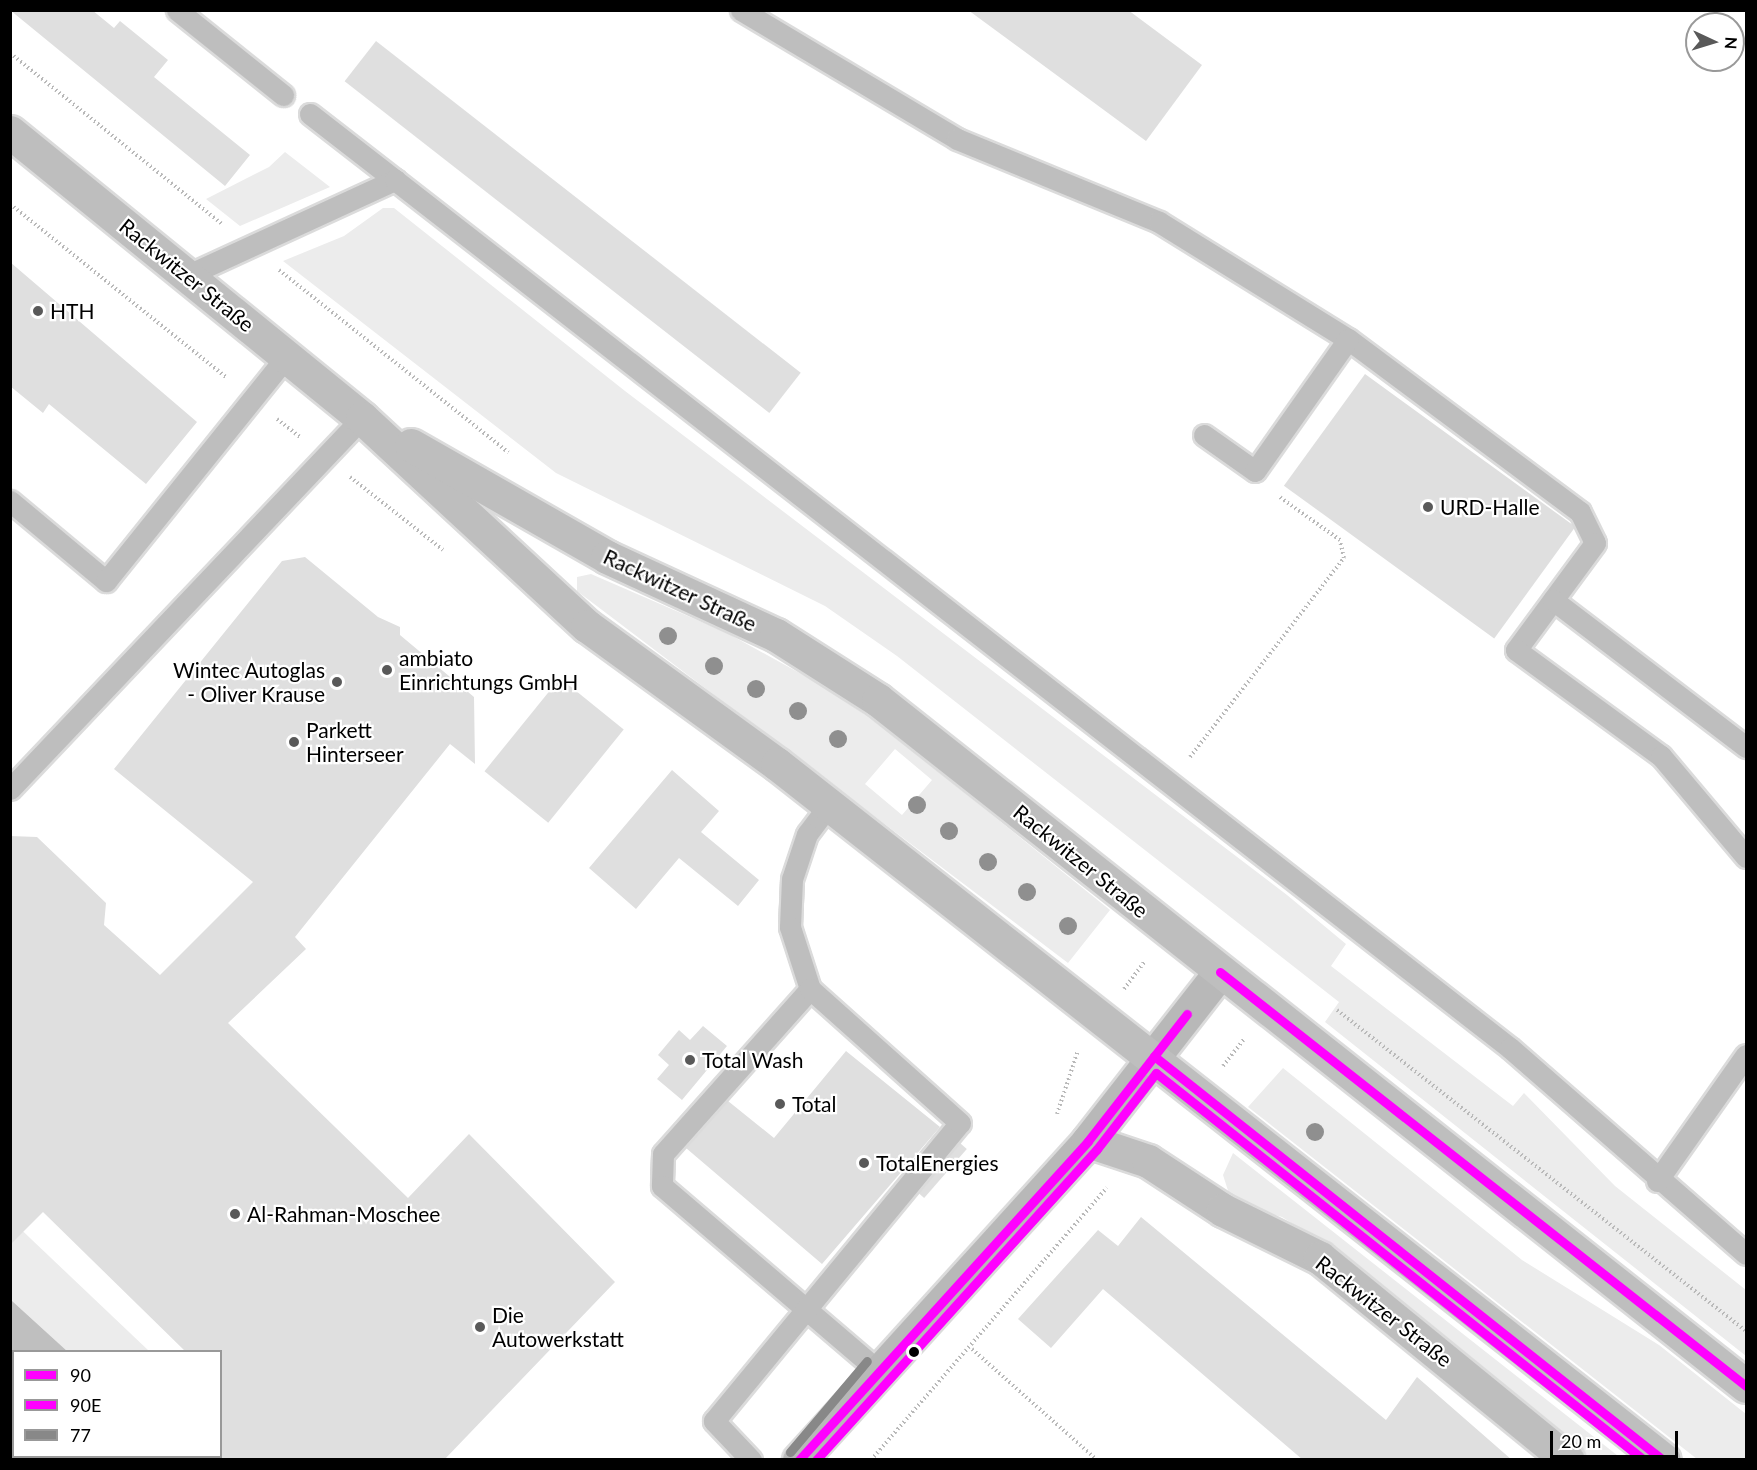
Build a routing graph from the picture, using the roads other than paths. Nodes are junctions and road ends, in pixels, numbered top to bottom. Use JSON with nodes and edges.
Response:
{"nodes":[{"id":1,"x":177,"y":10,"type":"edge"},
{"id":2,"x":741,"y":10,"type":"edge"},
{"id":3,"x":283,"y":95,"type":"dead end"},
{"id":4,"x":310,"y":114,"type":"dead end"},
{"id":5,"x":10,"y":132,"type":"edge"},
{"id":6,"x":395,"y":180,"type":"junction"},
{"id":7,"x":188,"y":275,"type":"junction"},
{"id":8,"x":1348,"y":339,"type":"junction"},
{"id":9,"x":287,"y":356,"type":"junction"},
{"id":10,"x":362,"y":418,"type":"junction"},
{"id":11,"x":1204,"y":435,"type":"dead end"},
{"id":12,"x":10,"y":501,"type":"edge"},
{"id":13,"x":1553,"y":600,"type":"junction"},
{"id":14,"x":1746,"y":747,"type":"edge"},
{"id":15,"x":10,"y":789,"type":"edge"},
{"id":16,"x":829,"y":805,"type":"junction"},
{"id":17,"x":1746,"y":857,"type":"edge"},
{"id":18,"x":1220,"y":972,"type":"junction"},
{"id":19,"x":810,"y":989,"type":"junction"},
{"id":20,"x":1746,"y":1055,"type":"edge"},
{"id":21,"x":1154,"y":1056,"type":"junction"},
{"id":22,"x":1088,"y":1141,"type":"junction"},
{"id":23,"x":1657,"y":1180,"type":"junction"},
{"id":24,"x":1746,"y":1254,"type":"edge"},
{"id":25,"x":808,"y":1311,"type":"junction"},
{"id":26,"x":876,"y":1369,"type":"junction"},
{"id":27,"x":1746,"y":1386,"type":"edge"},
{"id":28,"x":752,"y":1460,"type":"edge"},
{"id":29,"x":799,"y":1460,"type":"edge"},
{"id":30,"x":1568,"y":1460,"type":"edge"},
{"id":31,"x":1664,"y":1460,"type":"edge"}],
"edges":[{"from":1,"to":3,"type":"lane"},
{"from":2,"to":8,"type":"lane"},
{"from":4,"to":6,"type":"lane"},
{"from":5,"to":7,"type":"main road","name":"Rackwitzer Straße"},
{"from":6,"to":7,"type":"lane"},
{"from":6,"to":23,"type":"lane"},
{"from":7,"to":9,"type":"main road","name":"Rackwitzer Straße"},
{"from":8,"to":11,"type":"lane"},
{"from":8,"to":13,"type":"lane"},
{"from":9,"to":10,"type":"main road","name":"Rackwitzer Straße"},
{"from":9,"to":12,"type":"lane"},
{"from":10,"to":15,"type":"lane"},
{"from":10,"to":16,"type":"main road","name":"Rackwitzer Straße"},
{"from":10,"to":18,"type":"main road","name":"Rackwitzer Straße"},
{"from":13,"to":14,"type":"lane"},
{"from":13,"to":17,"type":"lane"},
{"from":16,"to":19,"type":"lane"},
{"from":16,"to":21,"type":"main road","name":"Rackwitzer Straße"},
{"from":18,"to":21,"type":"main road"},
{"from":18,"to":27,"type":"main road","name":"Rackwitzer Straße"},
{"from":19,"to":25,"type":"lane"},
{"from":19,"to":25,"type":"lane"},
{"from":20,"to":23,"type":"lane"},
{"from":21,"to":22,"type":"main road"},
{"from":21,"to":31,"type":"main road","name":"Rackwitzer Straße"},
{"from":22,"to":26,"type":"main road"},
{"from":22,"to":30,"type":"main road","name":"Rackwitzer Straße"},
{"from":23,"to":24,"type":"lane"},
{"from":25,"to":26,"type":"lane"},
{"from":25,"to":28,"type":"lane"},
{"from":26,"to":29,"type":"main road"}]}
